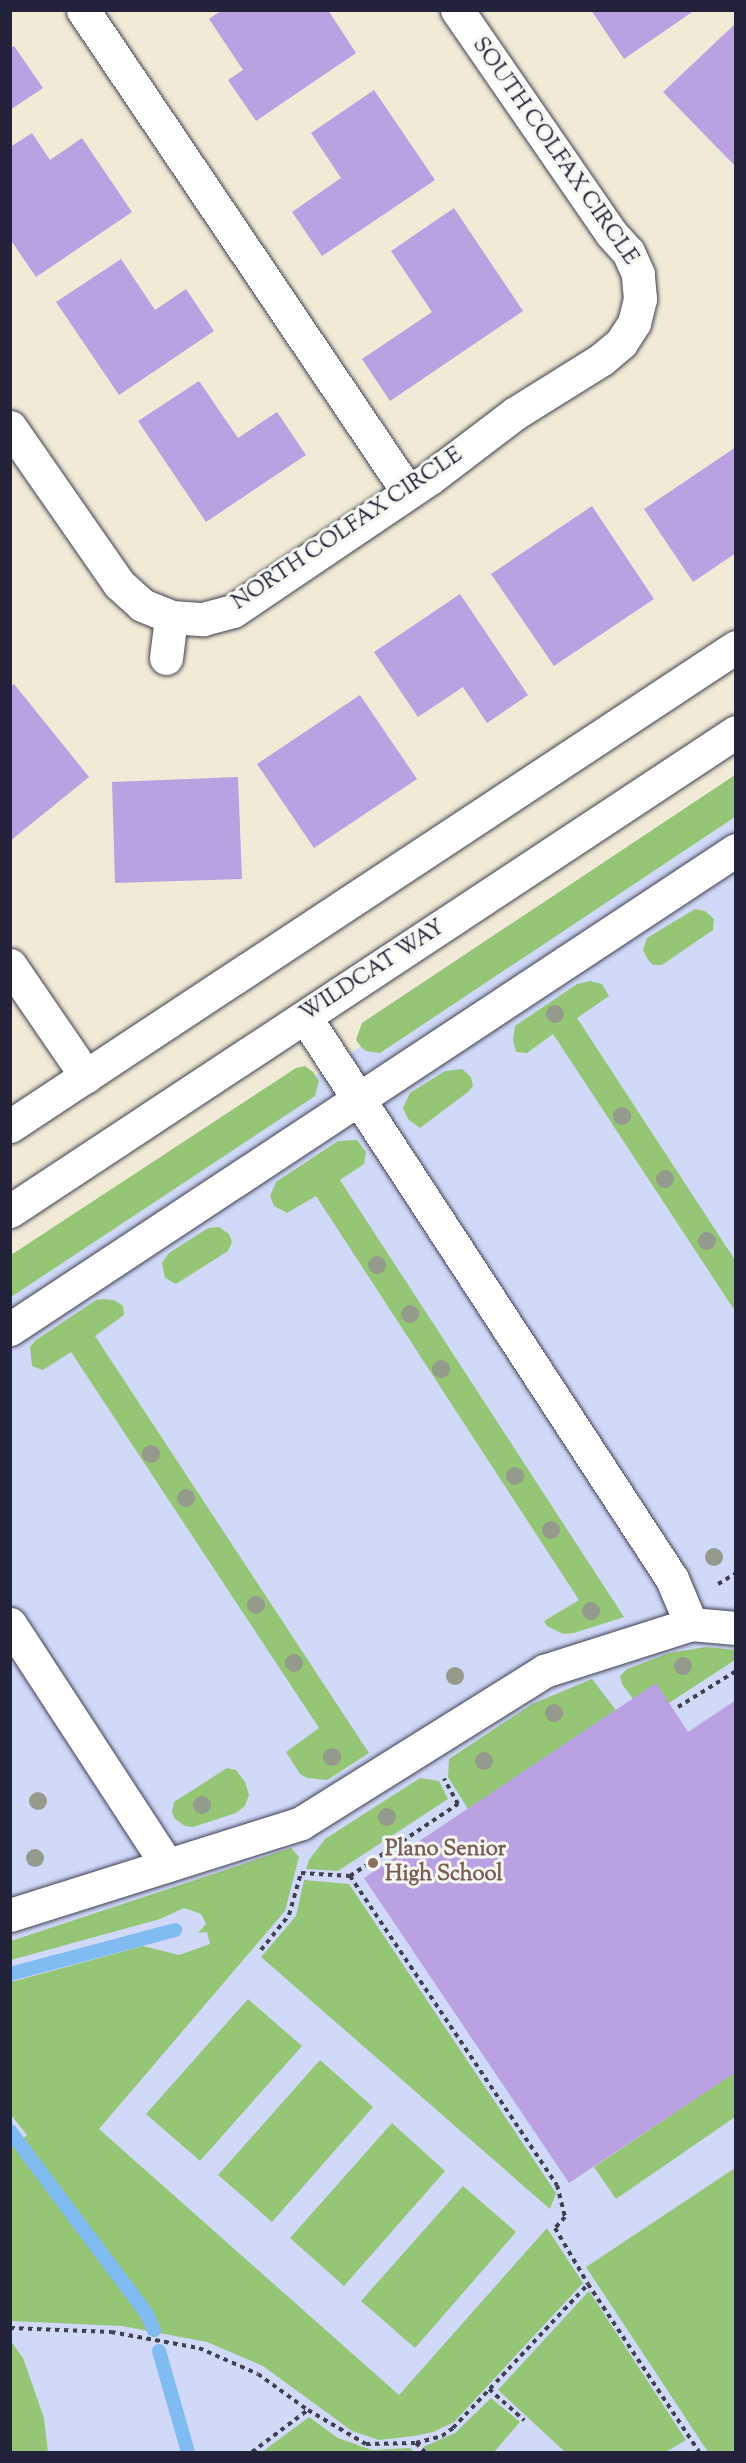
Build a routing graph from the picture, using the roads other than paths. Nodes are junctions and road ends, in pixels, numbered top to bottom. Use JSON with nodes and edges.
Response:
{"nodes":[{"id":1,"x":83,"y":10,"type":"edge"},
{"id":2,"x":457,"y":10,"type":"edge"},
{"id":3,"x":514,"y":414,"type":"joint"},
{"id":4,"x":10,"y":427,"type":"edge"},
{"id":5,"x":408,"y":492,"type":"junction"},
{"id":6,"x":171,"y":617,"type":"junction"},
{"id":7,"x":735,"y":647,"type":"edge"},
{"id":8,"x":166,"y":658,"type":"dead end"},
{"id":9,"x":735,"y":732,"type":"edge"},
{"id":10,"x":735,"y":850,"type":"edge"},
{"id":11,"x":10,"y":965,"type":"edge"},
{"id":12,"x":305,"y":1017,"type":"junction"},
{"id":13,"x":86,"y":1076,"type":"junction"},
{"id":14,"x":358,"y":1099,"type":"junction"},
{"id":15,"x":10,"y":1126,"type":"edge"},
{"id":16,"x":10,"y":1211,"type":"edge"},
{"id":17,"x":10,"y":1329,"type":"edge"},
{"id":18,"x":10,"y":1624,"type":"edge"},
{"id":19,"x":691,"y":1624,"type":"junction"},
{"id":20,"x":735,"y":1628,"type":"edge"},
{"id":21,"x":167,"y":1865,"type":"junction"},
{"id":22,"x":10,"y":1915,"type":"edge"}],
"edges":[{"from":1,"to":5,"type":"street"},
{"from":2,"to":3,"type":"street","name":"SOUTH COLFAX CIRCLE"},
{"from":3,"to":5,"type":"street","name":"NORTH COLFAX CIRCLE"},
{"from":4,"to":6,"type":"street","name":"NORTH COLFAX CIRCLE"},
{"from":5,"to":6,"type":"street","name":"NORTH COLFAX CIRCLE"},
{"from":6,"to":8,"type":"street"},
{"from":7,"to":13,"type":"street"},
{"from":9,"to":12,"type":"street","name":"WILDCAT WAY"},
{"from":10,"to":14,"type":"street"},
{"from":11,"to":13,"type":"street"},
{"from":12,"to":14,"type":"street"},
{"from":12,"to":16,"type":"street","name":"WILDCAT WAY"},
{"from":13,"to":15,"type":"street"},
{"from":14,"to":17,"type":"street"},
{"from":14,"to":19,"type":"street"},
{"from":18,"to":21,"type":"street"},
{"from":19,"to":20,"type":"street"},
{"from":19,"to":21,"type":"street"},
{"from":21,"to":22,"type":"street"}]}
